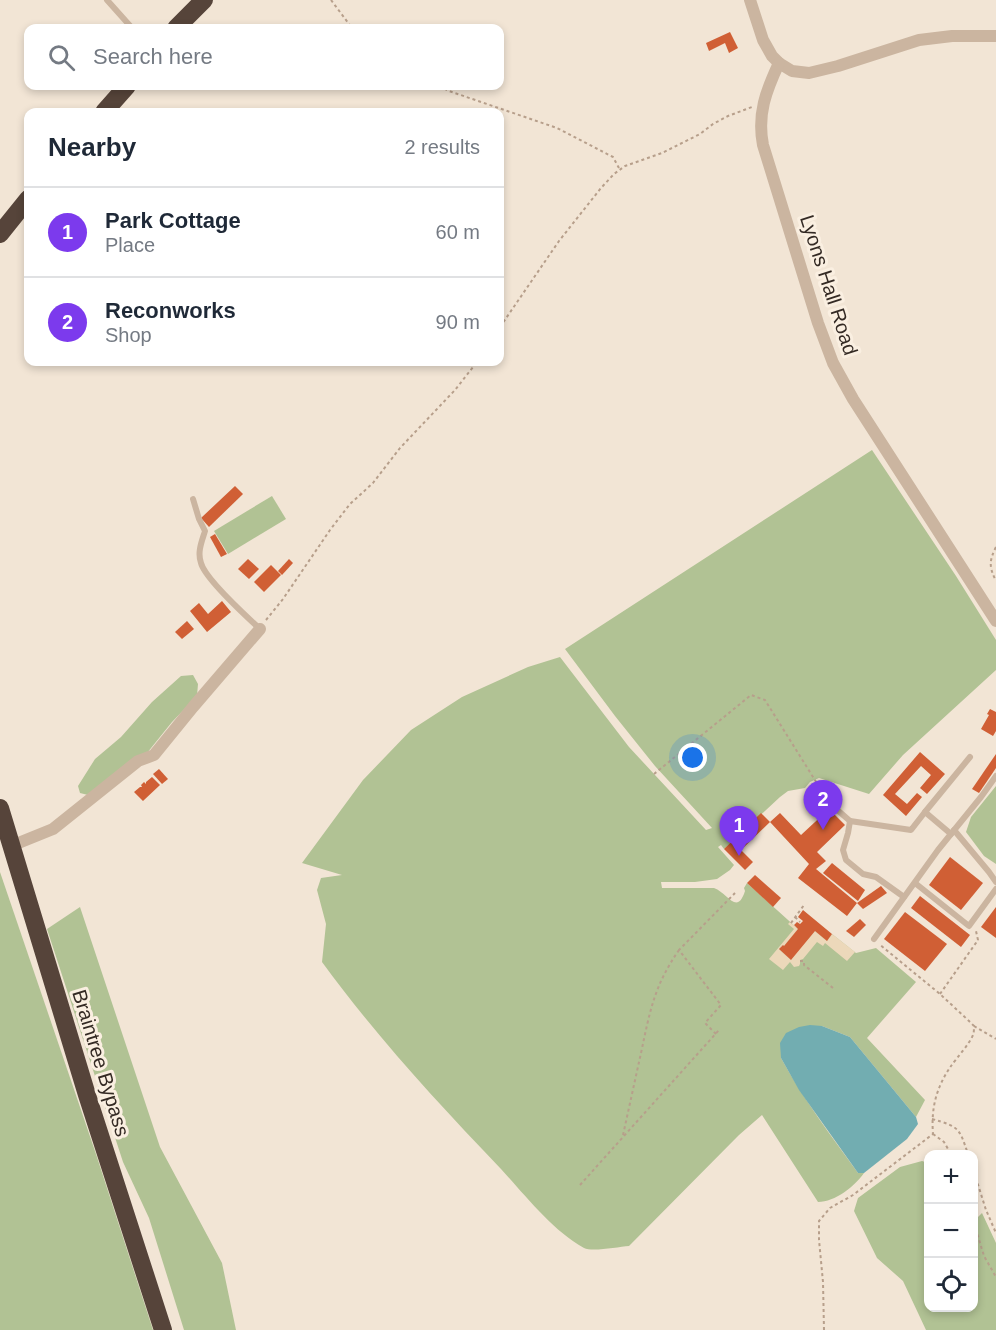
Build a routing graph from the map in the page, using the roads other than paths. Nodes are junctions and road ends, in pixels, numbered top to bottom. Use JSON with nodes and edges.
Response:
{"nodes":[{"id":1,"x":106,"y":0,"type":"edge"},
{"id":2,"x":204,"y":0,"type":"edge"},
{"id":3,"x":750,"y":0,"type":"edge"},
{"id":4,"x":128,"y":24,"type":"edge"},
{"id":5,"x":180,"y":24,"type":"edge"},
{"id":6,"x":996,"y":36,"type":"edge"},
{"id":7,"x":779,"y":63,"type":"junction"},
{"id":8,"x":123,"y":90,"type":"edge"},
{"id":9,"x":108,"y":108,"type":"edge"},
{"id":10,"x":24,"y":204,"type":"edge"},
{"id":11,"x":0,"y":234,"type":"edge"},
{"id":12,"x":193,"y":499,"type":"dead end"},
{"id":13,"x":996,"y":621,"type":"edge"},
{"id":14,"x":260,"y":629,"type":"joint"},
{"id":15,"x":970,"y":757,"type":"dead end"},
{"id":16,"x":996,"y":776,"type":"edge"},
{"id":17,"x":827,"y":801,"type":"road end"},
{"id":18,"x":0,"y":808,"type":"edge"},
{"id":19,"x":925,"y":812,"type":"junction"},
{"id":20,"x":850,"y":821,"type":"junction"},
{"id":21,"x":952,"y":832,"type":"junction"},
{"id":22,"x":11,"y":846,"type":"junction"},
{"id":23,"x":996,"y":882,"type":"edge"},
{"id":24,"x":915,"y":883,"type":"junction"},
{"id":25,"x":996,"y":890,"type":"edge"},
{"id":26,"x":904,"y":897,"type":"junction"},
{"id":27,"x":874,"y":939,"type":"road end"},
{"id":28,"x":163,"y":1330,"type":"edge"}],
"edges":[{"from":1,"to":4,"type":"lane"},
{"from":2,"to":5,"type":"highway"},
{"from":3,"to":7,"type":"street"},
{"from":6,"to":7,"type":"street"},
{"from":7,"to":13,"type":"street","name":"Lyons Hall Road"},
{"from":8,"to":9,"type":"highway"},
{"from":10,"to":11,"type":"highway"},
{"from":12,"to":14,"type":"lane"},
{"from":14,"to":22,"type":"street"},
{"from":15,"to":19,"type":"lane"},
{"from":16,"to":21,"type":"lane"},
{"from":17,"to":20,"type":"lane"},
{"from":18,"to":22,"type":"highway","name":"Braintree Bypass"},
{"from":19,"to":20,"type":"lane"},
{"from":19,"to":21,"type":"lane"},
{"from":20,"to":26,"type":"lane"},
{"from":21,"to":23,"type":"lane"},
{"from":21,"to":24,"type":"lane"},
{"from":22,"to":28,"type":"highway","name":"Braintree Bypass"},
{"from":24,"to":25,"type":"lane"},
{"from":24,"to":26,"type":"lane"},
{"from":26,"to":27,"type":"lane"}]}
